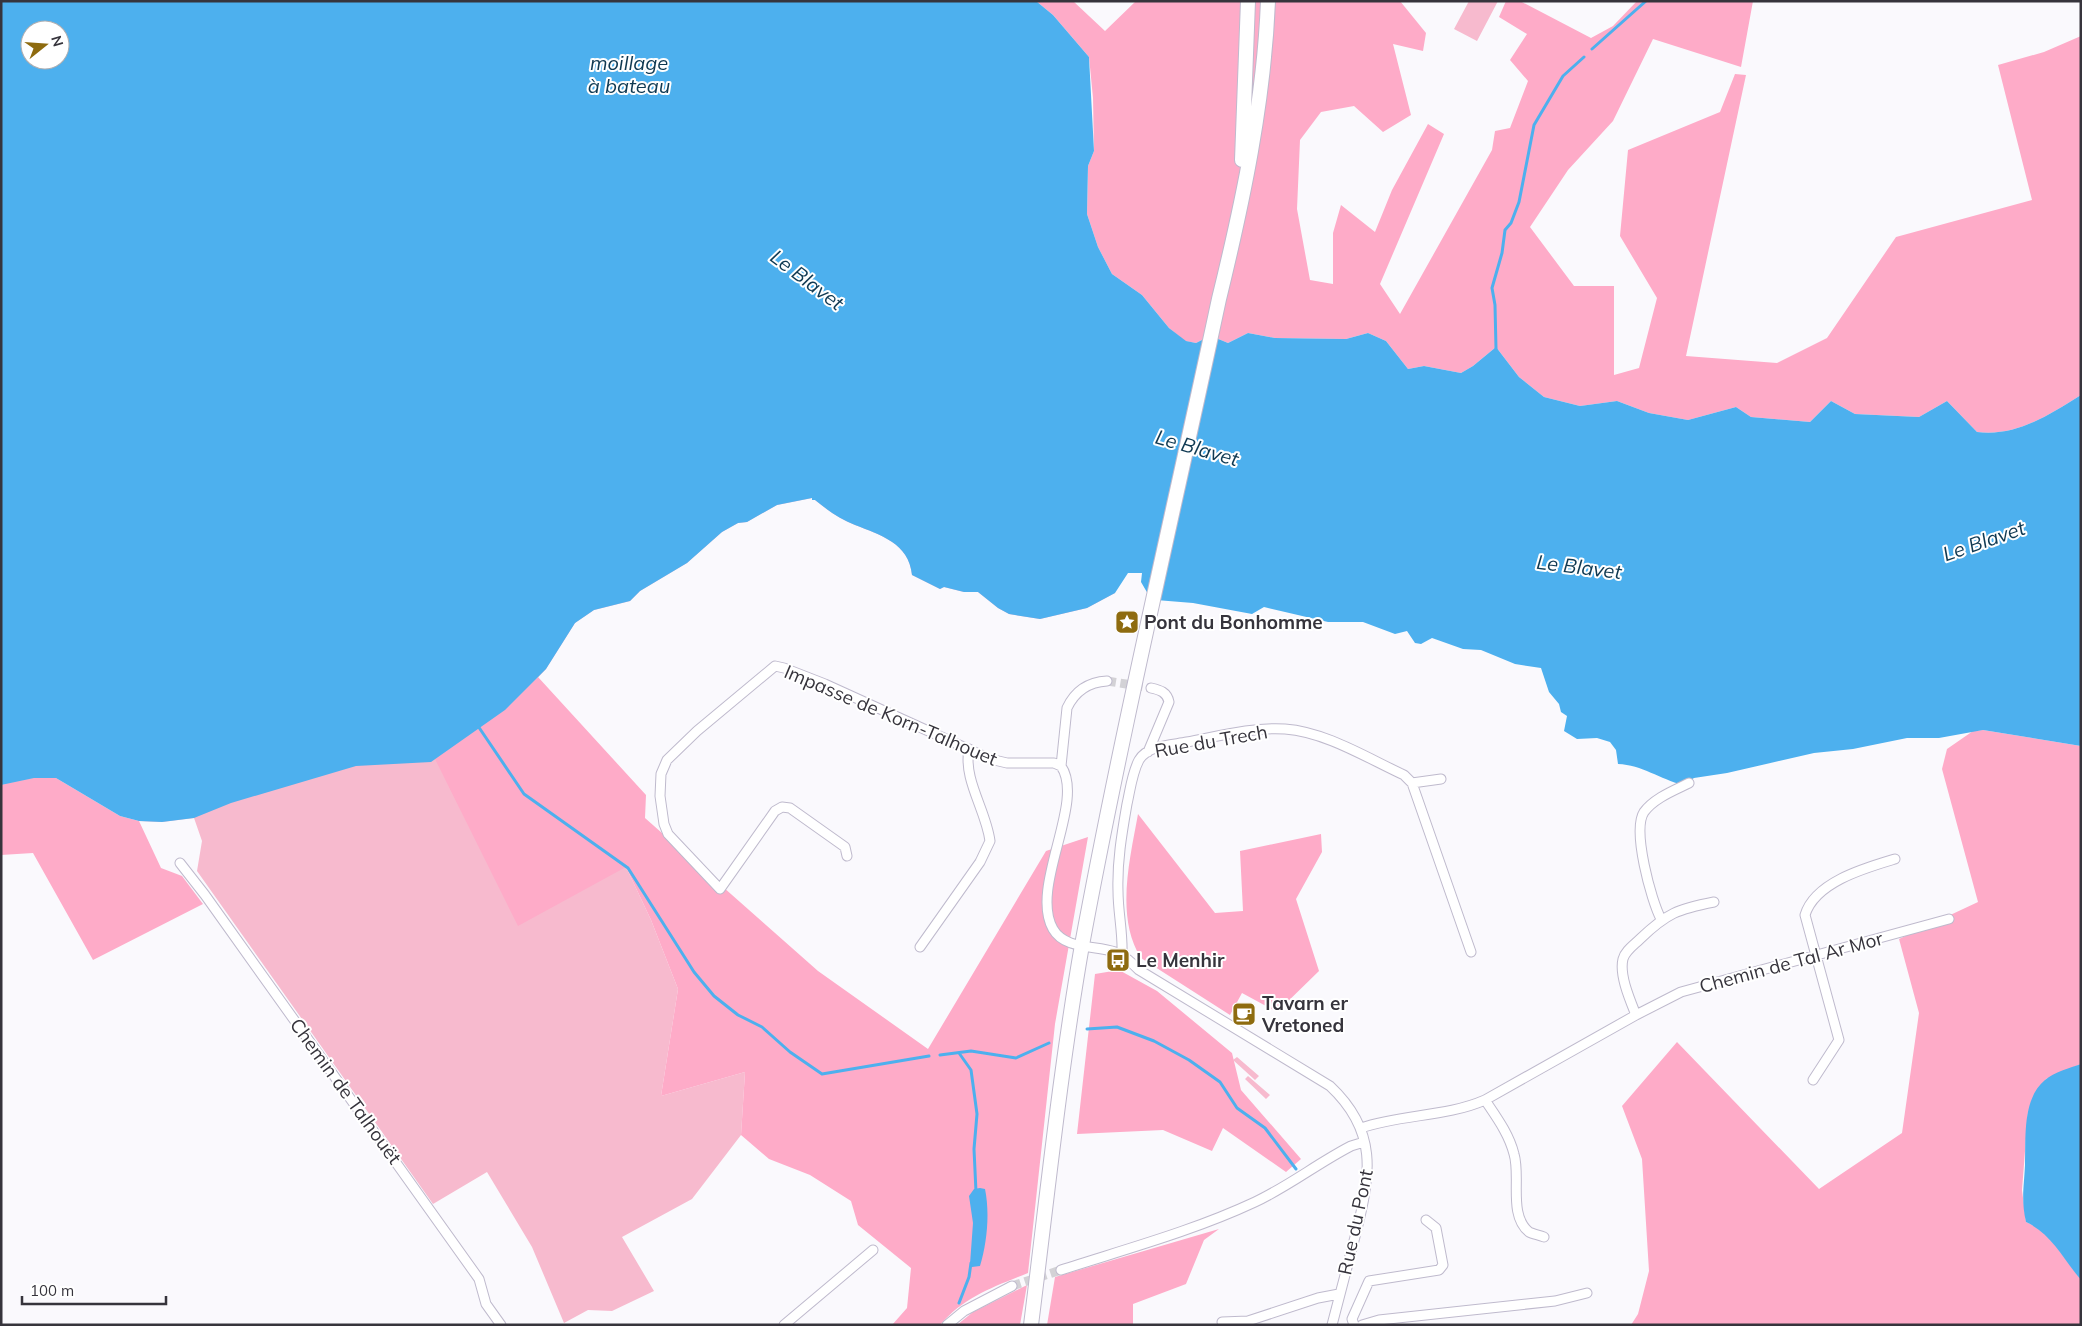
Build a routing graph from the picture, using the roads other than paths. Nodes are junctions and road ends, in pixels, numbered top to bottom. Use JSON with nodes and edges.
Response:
{"nodes":[{"id":1,"x":1248,"y":1,"type":"edge"},
{"id":2,"x":1268,"y":1,"type":"edge"},
{"id":3,"x":1219,"y":299,"type":"junction"},
{"id":4,"x":1108,"y":681,"type":"tunnel mouth"},
{"id":5,"x":1151,"y":688,"type":"tunnel mouth"},
{"id":6,"x":969,"y":750,"type":"junction"},
{"id":7,"x":1148,"y":752,"type":"junction"},
{"id":8,"x":1061,"y":766,"type":"junction"},
{"id":9,"x":1442,"y":779,"type":"dead end"},
{"id":10,"x":1412,"y":783,"type":"junction"},
{"id":11,"x":1690,"y":783,"type":"dead end"},
{"id":12,"x":847,"y":856,"type":"dead end"},
{"id":13,"x":1895,"y":859,"type":"dead end"},
{"id":14,"x":180,"y":864,"type":"dead end"},
{"id":15,"x":1714,"y":902,"type":"dead end"},
{"id":16,"x":1949,"y":919,"type":"dead end"},
{"id":17,"x":1661,"y":920,"type":"junction"},
{"id":18,"x":920,"y":947,"type":"dead end"},
{"id":19,"x":1082,"y":947,"type":"junction"},
{"id":20,"x":1471,"y":952,"type":"dead end"},
{"id":21,"x":1814,"y":954,"type":"junction"},
{"id":22,"x":1122,"y":955,"type":"junction"},
{"id":23,"x":1636,"y":1015,"type":"junction"},
{"id":24,"x":1813,"y":1080,"type":"dead end"},
{"id":25,"x":1485,"y":1100,"type":"junction"},
{"id":26,"x":1361,"y":1128,"type":"junction"},
{"id":27,"x":1364,"y":1142,"type":"junction"},
{"id":28,"x":1426,"y":1220,"type":"dead end"},
{"id":29,"x":1544,"y":1237,"type":"dead end"},
{"id":30,"x":873,"y":1250,"type":"dead end"},
{"id":31,"x":1061,"y":1270,"type":"tunnel mouth"},
{"id":32,"x":1012,"y":1286,"type":"tunnel mouth"},
{"id":33,"x":1587,"y":1293,"type":"dead end"},
{"id":34,"x":1340,"y":1294,"type":"junction"},
{"id":35,"x":1222,"y":1322,"type":"dead end"},
{"id":36,"x":501,"y":1325,"type":"edge"},
{"id":37,"x":784,"y":1325,"type":"edge"},
{"id":38,"x":948,"y":1325,"type":"edge"},
{"id":39,"x":1031,"y":1325,"type":"edge"},
{"id":40,"x":1332,"y":1325,"type":"edge"},
{"id":41,"x":1354,"y":1325,"type":"edge"},
{"id":42,"x":1362,"y":1325,"type":"edge"}],
"edges":[{"from":1,"to":3,"type":"main road"},
{"from":2,"to":3,"type":"main road"},
{"from":3,"to":19,"type":"main road"},
{"from":4,"to":8,"type":"street"},
{"from":5,"to":7,"type":"street"},
{"from":6,"to":8,"type":"street","name":"Impasse de Korn-Talhouet"},
{"from":6,"to":12,"type":"street","name":"Impasse de Korn-Talhouet"},
{"from":6,"to":18,"type":"street"},
{"from":7,"to":10,"type":"street","name":"Rue du Trech"},
{"from":7,"to":22,"type":"street","name":"Rue du Trech"},
{"from":8,"to":19,"type":"street"},
{"from":9,"to":10,"type":"street"},
{"from":10,"to":20,"type":"street"},
{"from":11,"to":17,"type":"street"},
{"from":13,"to":21,"type":"street"},
{"from":14,"to":36,"type":"street","name":"Chemin de Talhouët"},
{"from":15,"to":17,"type":"street"},
{"from":16,"to":21,"type":"street","name":"Chemin de Tal Ar Mor"},
{"from":17,"to":23,"type":"street"},
{"from":19,"to":22,"type":"street","name":"Rue du Pont"},
{"from":19,"to":39,"type":"main road"},
{"from":21,"to":23,"type":"street","name":"Chemin de Tal Ar Mor"},
{"from":21,"to":24,"type":"street"},
{"from":22,"to":26,"type":"street","name":"Rue du Pont"},
{"from":23,"to":25,"type":"street","name":"Chemin de Tal Ar Mor"},
{"from":25,"to":26,"type":"street","name":"Chemin de Tal Ar Mor"},
{"from":25,"to":29,"type":"street"},
{"from":26,"to":27,"type":"street","name":"Rue du Pont"},
{"from":27,"to":31,"type":"street"},
{"from":27,"to":34,"type":"street","name":"Rue du Pont"},
{"from":28,"to":41,"type":"street"},
{"from":30,"to":37,"type":"street"},
{"from":32,"to":38,"type":"street"},
{"from":33,"to":42,"type":"street"},
{"from":34,"to":35,"type":"street"},
{"from":34,"to":40,"type":"street","name":"Rue du Pont"}]}
